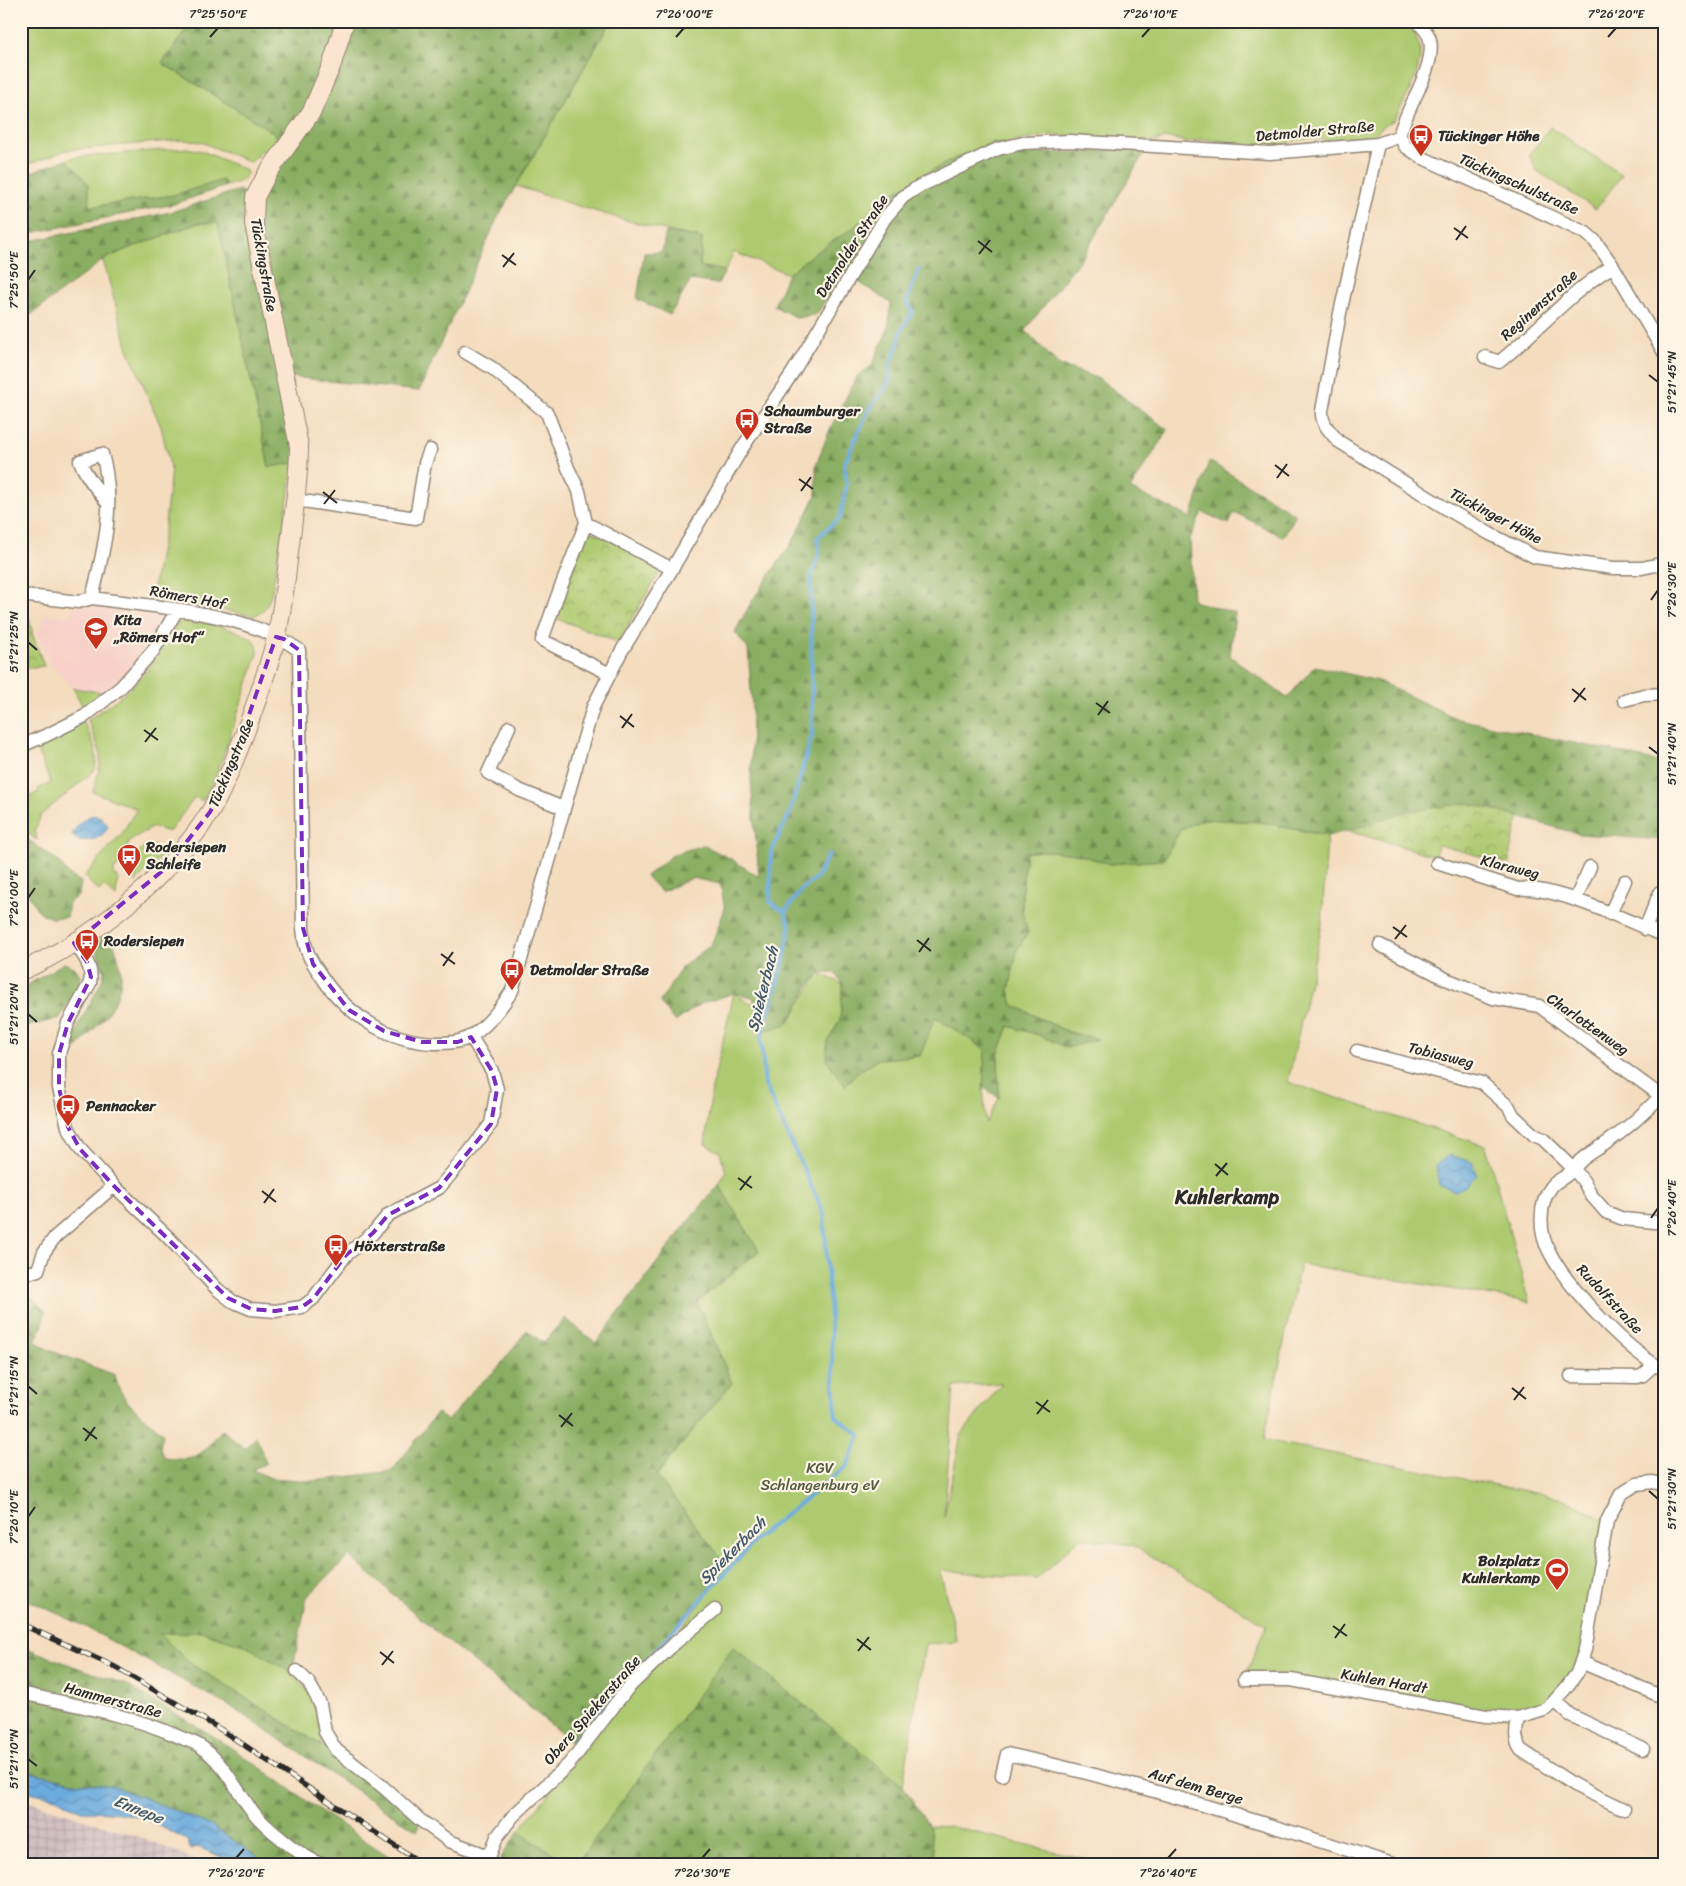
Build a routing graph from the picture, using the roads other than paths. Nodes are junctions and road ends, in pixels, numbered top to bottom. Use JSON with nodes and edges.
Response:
{"nodes":[{"id":1,"x":345,"y":21,"type":"edge"},
{"id":2,"x":1417,"y":21,"type":"edge"},
{"id":3,"x":1400,"y":136,"type":"junction"},
{"id":4,"x":1378,"y":144,"type":"junction"},
{"id":5,"x":1613,"y":266,"type":"junction"},
{"id":6,"x":465,"y":352,"type":"dead end"},
{"id":7,"x":1665,"y":354,"type":"edge"},
{"id":8,"x":1485,"y":357,"type":"dead end"},
{"id":9,"x":430,"y":450,"type":"dead end"},
{"id":10,"x":296,"y":500,"type":"junction"},
{"id":11,"x":108,"y":504,"type":"dead end"},
{"id":12,"x":586,"y":523,"type":"junction"},
{"id":13,"x":1665,"y":563,"type":"edge"},
{"id":14,"x":672,"y":569,"type":"junction"},
{"id":15,"x":21,"y":595,"type":"edge"},
{"id":16,"x":92,"y":598,"type":"junction"},
{"id":17,"x":177,"y":610,"type":"junction"},
{"id":18,"x":276,"y":637,"type":"junction"},
{"id":19,"x":610,"y":674,"type":"junction"},
{"id":20,"x":1665,"y":694,"type":"edge"},
{"id":21,"x":1624,"y":700,"type":"dead end"},
{"id":22,"x":509,"y":726,"type":"dead end"},
{"id":23,"x":21,"y":746,"type":"edge"},
{"id":24,"x":564,"y":808,"type":"junction"},
{"id":25,"x":1437,"y":863,"type":"dead end"},
{"id":26,"x":1590,"y":867,"type":"dead end"},
{"id":27,"x":1625,"y":882,"type":"dead end"},
{"id":28,"x":1660,"y":892,"type":"dead end"},
{"id":29,"x":1576,"y":900,"type":"junction"},
{"id":30,"x":1610,"y":914,"type":"junction"},
{"id":31,"x":1645,"y":928,"type":"junction"},
{"id":32,"x":1665,"y":936,"type":"edge"},
{"id":33,"x":74,"y":943,"type":"junction"},
{"id":34,"x":1380,"y":945,"type":"dead end"},
{"id":35,"x":21,"y":971,"type":"edge"},
{"id":36,"x":471,"y":1037,"type":"junction"},
{"id":37,"x":1357,"y":1051,"type":"dead end"},
{"id":38,"x":1663,"y":1093,"type":"edge"},
{"id":39,"x":1574,"y":1168,"type":"junction"},
{"id":40,"x":114,"y":1186,"type":"junction"},
{"id":41,"x":1665,"y":1223,"type":"edge"},
{"id":42,"x":21,"y":1275,"type":"edge"},
{"id":43,"x":1659,"y":1367,"type":"edge"},
{"id":44,"x":1571,"y":1376,"type":"dead end"},
{"id":45,"x":1665,"y":1485,"type":"edge"},
{"id":46,"x":716,"y":1610,"type":"dead end"},
{"id":47,"x":1581,"y":1662,"type":"junction"},
{"id":48,"x":297,"y":1671,"type":"dead end"},
{"id":49,"x":1244,"y":1680,"type":"dead end"},
{"id":50,"x":21,"y":1693,"type":"edge"},
{"id":51,"x":1665,"y":1698,"type":"edge"},
{"id":52,"x":1555,"y":1701,"type":"junction"},
{"id":53,"x":1518,"y":1718,"type":"junction"},
{"id":54,"x":1643,"y":1748,"type":"dead end"},
{"id":55,"x":1002,"y":1775,"type":"dead end"},
{"id":56,"x":1624,"y":1809,"type":"dead end"},
{"id":57,"x":487,"y":1860,"type":"edge"},
{"id":58,"x":324,"y":1865,"type":"edge"},
{"id":59,"x":1395,"y":1865,"type":"edge"}],
"edges":[{"from":1,"to":10,"type":"street","name":"Tückingstraße"},
{"from":2,"to":3,"type":"street"},
{"from":3,"to":4,"type":"street","name":"Detmolder Straße"},
{"from":3,"to":5,"type":"street","name":"Tückingschulstraße"},
{"from":4,"to":13,"type":"street","name":"Tückinger Höhe"},
{"from":4,"to":14,"type":"street","name":"Detmolder Straße"},
{"from":5,"to":7,"type":"street","name":"Tückingschulstraße"},
{"from":5,"to":8,"type":"street","name":"Reginenstraße"},
{"from":6,"to":12,"type":"street"},
{"from":9,"to":10,"type":"street"},
{"from":10,"to":18,"type":"street","name":"Tückingstraße"},
{"from":11,"to":16,"type":"street"},
{"from":12,"to":14,"type":"street"},
{"from":12,"to":19,"type":"street"},
{"from":14,"to":19,"type":"street","name":"Detmolder Straße"},
{"from":15,"to":16,"type":"street","name":"Römers Hof"},
{"from":16,"to":17,"type":"street","name":"Römers Hof"},
{"from":17,"to":18,"type":"street","name":"Römers Hof"},
{"from":17,"to":23,"type":"street"},
{"from":18,"to":33,"type":"street","name":"Tückingstraße"},
{"from":18,"to":36,"type":"street"},
{"from":19,"to":24,"type":"street","name":"Detmolder Straße"},
{"from":20,"to":21,"type":"street"},
{"from":22,"to":24,"type":"street"},
{"from":24,"to":36,"type":"street","name":"Detmolder Straße"},
{"from":25,"to":29,"type":"street","name":"Klaraweg"},
{"from":26,"to":29,"type":"street"},
{"from":27,"to":30,"type":"street"},
{"from":28,"to":31,"type":"street"},
{"from":29,"to":30,"type":"street","name":"Klaraweg"},
{"from":30,"to":31,"type":"street","name":"Klaraweg"},
{"from":31,"to":32,"type":"street","name":"Klaraweg"},
{"from":33,"to":35,"type":"street","name":"Tückingstraße"},
{"from":33,"to":40,"type":"street"},
{"from":34,"to":38,"type":"street","name":"Charlottenweg"},
{"from":36,"to":40,"type":"street"},
{"from":37,"to":39,"type":"street","name":"Tobiasweg"},
{"from":38,"to":39,"type":"street","name":"Rudolfstraße"},
{"from":39,"to":41,"type":"street"},
{"from":39,"to":43,"type":"street","name":"Rudolfstraße"},
{"from":40,"to":42,"type":"street"},
{"from":43,"to":44,"type":"street"},
{"from":45,"to":47,"type":"street","name":"Kuhlen Hardt"},
{"from":46,"to":57,"type":"street","name":"Obere Spiekerstraße"},
{"from":47,"to":51,"type":"street"},
{"from":47,"to":52,"type":"street","name":"Kuhlen Hardt"},
{"from":48,"to":57,"type":"street","name":"Obere Spiekerstraße"},
{"from":49,"to":53,"type":"street","name":"Kuhlen Hardt"},
{"from":50,"to":58,"type":"street","name":"Hammerstraße"},
{"from":52,"to":53,"type":"street","name":"Kuhlen Hardt"},
{"from":52,"to":54,"type":"street"},
{"from":53,"to":56,"type":"street"},
{"from":55,"to":59,"type":"street","name":"Auf dem Berge"}]}
